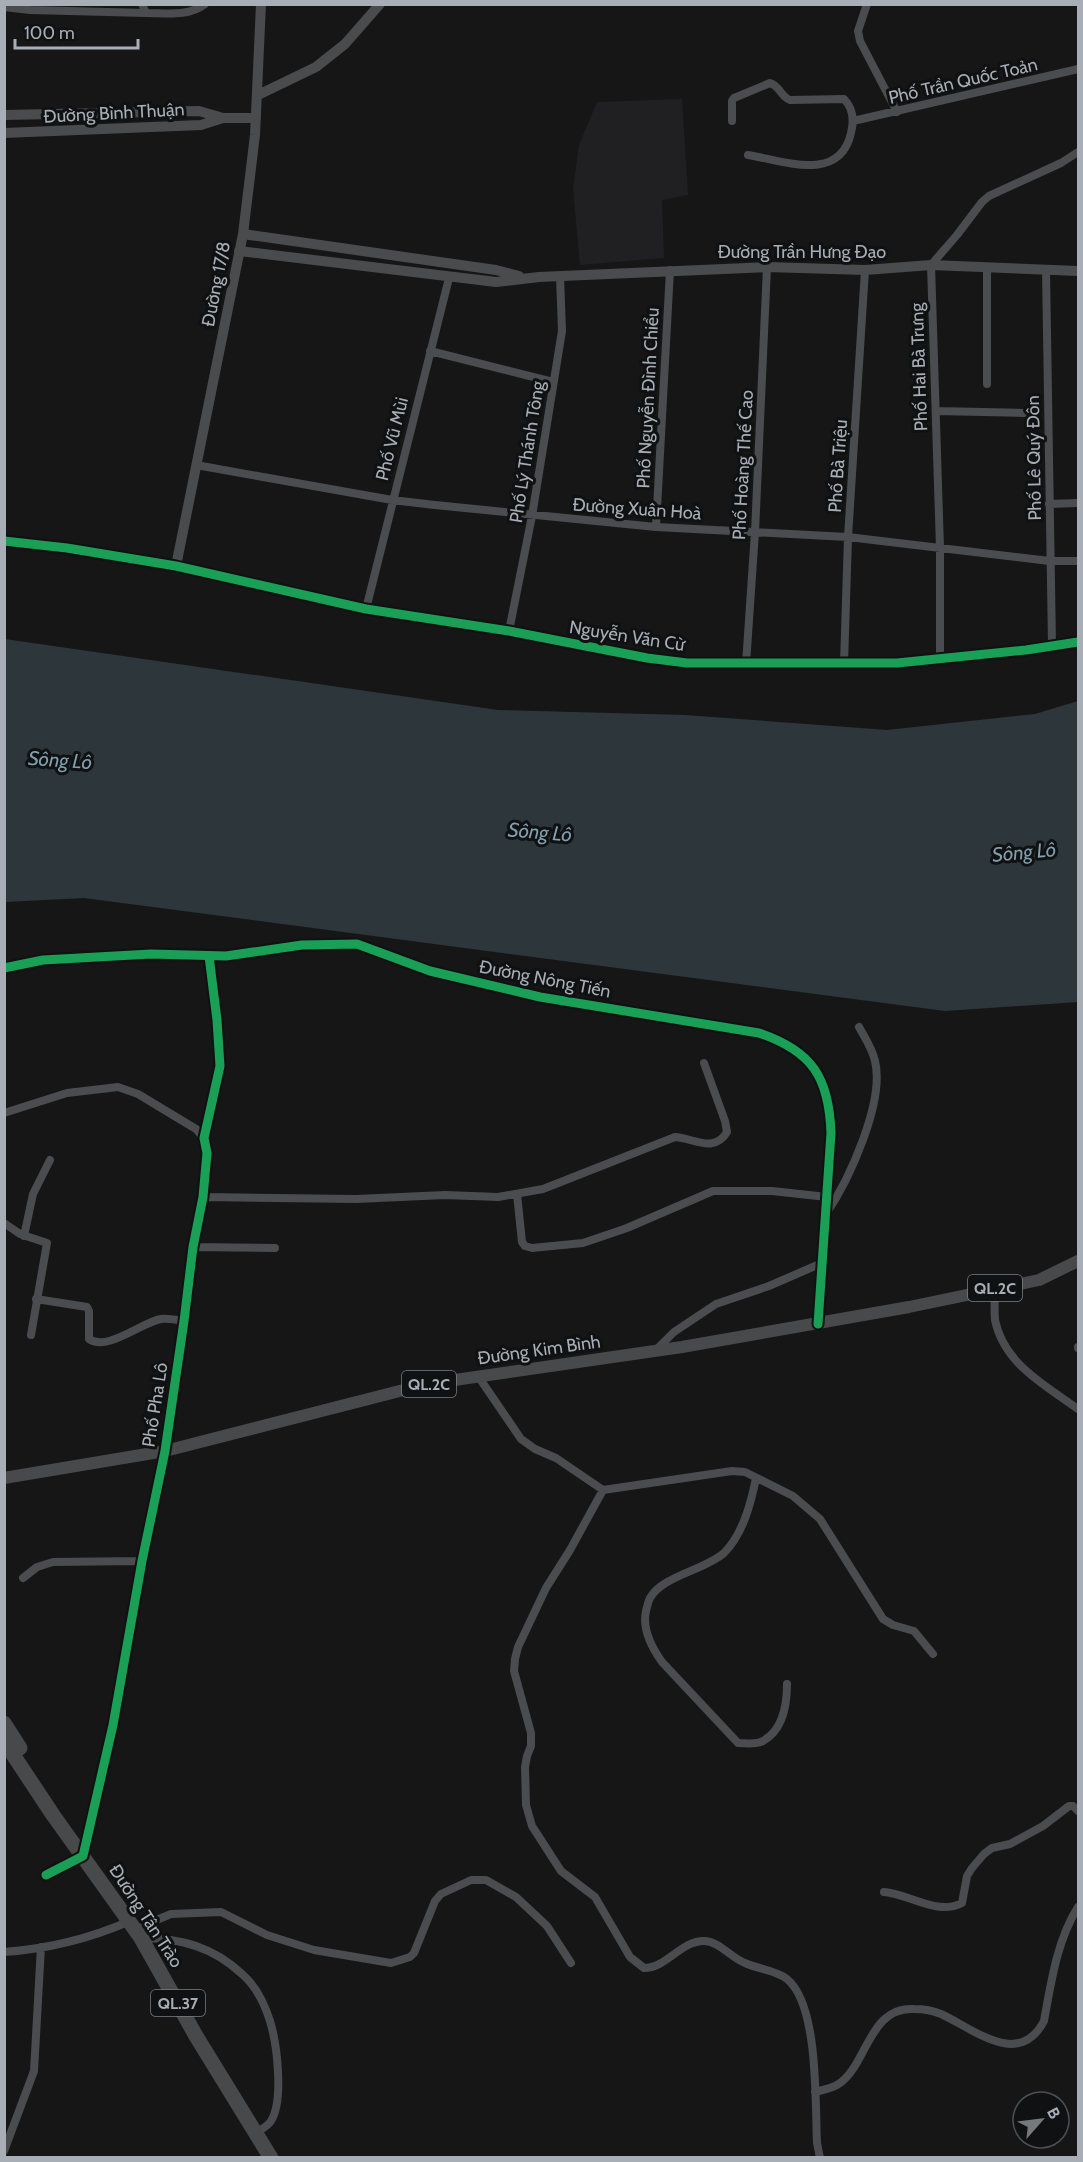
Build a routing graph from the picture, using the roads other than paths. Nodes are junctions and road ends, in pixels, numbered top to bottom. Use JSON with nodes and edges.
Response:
{"nodes":[{"id":1,"x":142,"y":4,"type":"edge"},
{"id":2,"x":205,"y":4,"type":"edge"},
{"id":3,"x":261,"y":4,"type":"edge"},
{"id":4,"x":380,"y":4,"type":"edge"},
{"id":5,"x":867,"y":4,"type":"edge"},
{"id":6,"x":4,"y":7,"type":"edge"},
{"id":7,"x":30,"y":7,"type":"edge"},
{"id":8,"x":146,"y":13,"type":"junction"},
{"id":9,"x":1078,"y":69,"type":"edge"},
{"id":10,"x":258,"y":95,"type":"junction"},
{"id":11,"x":897,"y":112,"type":"junction"},
{"id":12,"x":4,"y":115,"type":"edge"},
{"id":13,"x":223,"y":118,"type":"junction"},
{"id":14,"x":256,"y":118,"type":"junction"},
{"id":15,"x":732,"y":121,"type":"dead end"},
{"id":16,"x":854,"y":121,"type":"junction"},
{"id":17,"x":4,"y":133,"type":"edge"},
{"id":18,"x":1078,"y":152,"type":"edge"},
{"id":19,"x":748,"y":155,"type":"dead end"},
{"id":20,"x":243,"y":234,"type":"junction"},
{"id":21,"x":239,"y":251,"type":"junction"},
{"id":22,"x":931,"y":266,"type":"junction"},
{"id":23,"x":767,"y":267,"type":"junction"},
{"id":24,"x":987,"y":268,"type":"junction"},
{"id":25,"x":670,"y":270,"type":"junction"},
{"id":26,"x":865,"y":270,"type":"junction"},
{"id":27,"x":1046,"y":270,"type":"junction"},
{"id":28,"x":1078,"y":270,"type":"edge"},
{"id":29,"x":560,"y":276,"type":"junction"},
{"id":30,"x":449,"y":278,"type":"junction"},
{"id":31,"x":525,"y":278,"type":"junction"},
{"id":32,"x":430,"y":351,"type":"junction"},
{"id":33,"x":553,"y":382,"type":"junction"},
{"id":34,"x":987,"y":384,"type":"dead end"},
{"id":35,"x":936,"y":411,"type":"junction"},
{"id":36,"x":1024,"y":413,"type":"dead end"},
{"id":37,"x":196,"y":465,"type":"junction"},
{"id":38,"x":392,"y":500,"type":"junction"},
{"id":39,"x":1078,"y":503,"type":"edge"},
{"id":40,"x":1050,"y":504,"type":"junction"},
{"id":41,"x":532,"y":516,"type":"junction"},
{"id":42,"x":656,"y":526,"type":"junction"},
{"id":43,"x":755,"y":532,"type":"junction"},
{"id":44,"x":848,"y":537,"type":"junction"},
{"id":45,"x":4,"y":541,"type":"edge"},
{"id":46,"x":940,"y":548,"type":"junction"},
{"id":47,"x":1050,"y":561,"type":"junction"},
{"id":48,"x":1078,"y":561,"type":"edge"},
{"id":49,"x":176,"y":566,"type":"junction"},
{"id":50,"x":366,"y":609,"type":"junction"},
{"id":51,"x":509,"y":632,"type":"junction"},
{"id":52,"x":1078,"y":642,"type":"edge"},
{"id":53,"x":1052,"y":645,"type":"junction"},
{"id":54,"x":940,"y":659,"type":"junction"},
{"id":55,"x":746,"y":664,"type":"junction"},
{"id":56,"x":844,"y":664,"type":"junction"},
{"id":57,"x":209,"y":956,"type":"junction"},
{"id":58,"x":4,"y":968,"type":"edge"},
{"id":59,"x":859,"y":1027,"type":"dead end"},
{"id":60,"x":704,"y":1063,"type":"dead end"},
{"id":61,"x":4,"y":1113,"type":"edge"},
{"id":62,"x":204,"y":1138,"type":"junction"},
{"id":63,"x":50,"y":1160,"type":"dead end"},
{"id":64,"x":516,"y":1194,"type":"junction"},
{"id":65,"x":203,"y":1197,"type":"junction"},
{"id":66,"x":827,"y":1197,"type":"junction"},
{"id":67,"x":826,"y":1214,"type":"junction"},
{"id":68,"x":4,"y":1224,"type":"edge"},
{"id":69,"x":24,"y":1236,"type":"junction"},
{"id":70,"x":193,"y":1247,"type":"junction"},
{"id":71,"x":275,"y":1248,"type":"dead end"},
{"id":72,"x":1078,"y":1261,"type":"edge"},
{"id":73,"x":822,"y":1263,"type":"junction"},
{"id":74,"x":995,"y":1288,"type":"junction"},
{"id":75,"x":36,"y":1299,"type":"junction"},
{"id":76,"x":184,"y":1321,"type":"junction"},
{"id":77,"x":818,"y":1324,"type":"junction"},
{"id":78,"x":31,"y":1335,"type":"dead end"},
{"id":79,"x":673,"y":1335,"type":"junction"},
{"id":80,"x":682,"y":1347,"type":"junction"},
{"id":81,"x":654,"y":1351,"type":"junction"},
{"id":82,"x":478,"y":1376,"type":"junction"},
{"id":83,"x":1078,"y":1409,"type":"edge"},
{"id":84,"x":165,"y":1451,"type":"junction"},
{"id":85,"x":4,"y":1478,"type":"edge"},
{"id":86,"x":756,"y":1478,"type":"junction"},
{"id":87,"x":603,"y":1490,"type":"junction"},
{"id":88,"x":142,"y":1562,"type":"junction"},
{"id":89,"x":23,"y":1578,"type":"dead end"},
{"id":90,"x":933,"y":1654,"type":"dead end"},
{"id":91,"x":787,"y":1684,"type":"dead end"},
{"id":92,"x":4,"y":1723,"type":"edge"},
{"id":93,"x":4,"y":1741,"type":"edge"},
{"id":94,"x":1078,"y":1811,"type":"edge"},
{"id":95,"x":81,"y":1854,"type":"junction"},
{"id":96,"x":46,"y":1875,"type":"dead end"},
{"id":97,"x":884,"y":1892,"type":"dead end"},
{"id":98,"x":1078,"y":1907,"type":"edge"},
{"id":99,"x":135,"y":1929,"type":"junction"},
{"id":100,"x":40,"y":1947,"type":"junction"},
{"id":101,"x":4,"y":1952,"type":"edge"},
{"id":102,"x":571,"y":1963,"type":"dead end"},
{"id":103,"x":815,"y":2092,"type":"junction"},
{"id":104,"x":256,"y":2132,"type":"junction"},
{"id":105,"x":4,"y":2151,"type":"edge"},
{"id":106,"x":268,"y":2156,"type":"edge"},
{"id":107,"x":820,"y":2157,"type":"edge"}],
"edges":[{"from":1,"to":8,"type":"street"},
{"from":2,"to":8,"type":"street"},
{"from":3,"to":10,"type":"street","name":"Đường 17/8"},
{"from":4,"to":10,"type":"street"},
{"from":5,"to":11,"type":"street"},
{"from":6,"to":7,"type":"street"},
{"from":7,"to":8,"type":"street"},
{"from":9,"to":11,"type":"street","name":"Phố Trần Quốc Toản"},
{"from":10,"to":14,"type":"street","name":"Đường 17/8"},
{"from":11,"to":16,"type":"street","name":"Phố Trần Quốc Toản"},
{"from":12,"to":13,"type":"street","name":"Đường Bình Thuận"},
{"from":13,"to":14,"type":"street","name":"Đường Bình Thuận"},
{"from":13,"to":17,"type":"street","name":"Đường Bình Thuận"},
{"from":14,"to":20,"type":"street","name":"Đường 17/8"},
{"from":15,"to":16,"type":"street"},
{"from":16,"to":19,"type":"street"},
{"from":18,"to":22,"type":"street"},
{"from":20,"to":21,"type":"street","name":"Đường 17/8"},
{"from":20,"to":31,"type":"street","name":"Đường Trần Hưng Đạo"},
{"from":21,"to":30,"type":"street","name":"Đường Trần Hưng Đạo"},
{"from":21,"to":37,"type":"street","name":"Đường 17/8"},
{"from":22,"to":24,"type":"street","name":"Đường Trần Hưng Đạo"},
{"from":22,"to":26,"type":"street","name":"Đường Trần Hưng Đạo"},
{"from":22,"to":35,"type":"street","name":"Phố Hai Bà Trưng"},
{"from":23,"to":25,"type":"street","name":"Đường Trần Hưng Đạo"},
{"from":23,"to":26,"type":"street","name":"Đường Trần Hưng Đạo"},
{"from":23,"to":43,"type":"street","name":"Phố Hoàng Thế Cao"},
{"from":24,"to":27,"type":"street","name":"Đường Trần Hưng Đạo"},
{"from":24,"to":34,"type":"street"},
{"from":25,"to":29,"type":"street","name":"Đường Trần Hưng Đạo"},
{"from":25,"to":42,"type":"street","name":"Phố Nguyễn Đình Chiểu"},
{"from":26,"to":44,"type":"street","name":"Phố Bà Triệu"},
{"from":27,"to":28,"type":"street","name":"Đường Trần Hưng Đạo"},
{"from":27,"to":40,"type":"street","name":"Phố Lê Quý Đôn"},
{"from":29,"to":31,"type":"street","name":"Đường Trần Hưng Đạo"},
{"from":29,"to":33,"type":"street","name":"Phố Lý Thánh Tông"},
{"from":30,"to":31,"type":"street","name":"Đường Trần Hưng Đạo"},
{"from":30,"to":32,"type":"street","name":"Phố Vũ Mùi"},
{"from":32,"to":33,"type":"street"},
{"from":32,"to":38,"type":"street","name":"Phố Vũ Mùi"},
{"from":33,"to":41,"type":"street","name":"Phố Lý Thánh Tông"},
{"from":35,"to":36,"type":"street"},
{"from":35,"to":46,"type":"street","name":"Phố Hai Bà Trưng"},
{"from":37,"to":38,"type":"street","name":"Đường Xuân Hoà"},
{"from":37,"to":49,"type":"street","name":"Đường 17/8"},
{"from":38,"to":41,"type":"street","name":"Đường Xuân Hoà"},
{"from":38,"to":50,"type":"street","name":"Phố Vũ Mùi"},
{"from":39,"to":40,"type":"street"},
{"from":40,"to":47,"type":"street","name":"Phố Lê Quý Đôn"},
{"from":41,"to":42,"type":"street","name":"Đường Xuân Hoà"},
{"from":41,"to":51,"type":"street","name":"Phố Lý Thánh Tông"},
{"from":42,"to":43,"type":"street","name":"Đường Xuân Hoà"},
{"from":43,"to":44,"type":"street","name":"Đường Xuân Hoà"},
{"from":43,"to":55,"type":"street","name":"Phố Hoàng Thế Cao"},
{"from":44,"to":46,"type":"street","name":"Đường Xuân Hoà"},
{"from":44,"to":56,"type":"street","name":"Phố Bà Triệu"},
{"from":45,"to":49,"type":"street","name":"Nguyễn Văn Cừ"},
{"from":46,"to":47,"type":"street","name":"Đường Xuân Hoà"},
{"from":46,"to":54,"type":"street","name":"Phố Hai Bà Trưng"},
{"from":47,"to":48,"type":"street","name":"Đường Xuân Hoà"},
{"from":47,"to":53,"type":"street","name":"Phố Lê Quý Đôn"},
{"from":49,"to":50,"type":"street","name":"Nguyễn Văn Cừ"},
{"from":50,"to":51,"type":"street","name":"Nguyễn Văn Cừ"},
{"from":51,"to":55,"type":"street","name":"Nguyễn Văn Cừ"},
{"from":52,"to":53,"type":"street","name":"Nguyễn Văn Cừ"},
{"from":53,"to":54,"type":"street","name":"Nguyễn Văn Cừ"},
{"from":54,"to":56,"type":"street","name":"Nguyễn Văn Cừ"},
{"from":55,"to":56,"type":"street","name":"Nguyễn Văn Cừ"},
{"from":57,"to":58,"type":"street","name":"Đường Nông Tiến"},
{"from":57,"to":62,"type":"street","name":"Phố Pha Lô"},
{"from":57,"to":66,"type":"street","name":"Đường Nông Tiến"},
{"from":59,"to":67,"type":"street"},
{"from":60,"to":64,"type":"street"},
{"from":61,"to":62,"type":"street"},
{"from":62,"to":65,"type":"street","name":"Phố Pha Lô"},
{"from":63,"to":69,"type":"street"},
{"from":64,"to":65,"type":"street"},
{"from":64,"to":66,"type":"street"},
{"from":65,"to":70,"type":"street","name":"Phố Pha Lô"},
{"from":66,"to":67,"type":"street","name":"Đường Nông Tiến"},
{"from":67,"to":73,"type":"street","name":"Đường Nông Tiến"},
{"from":68,"to":69,"type":"street"},
{"from":69,"to":75,"type":"street"},
{"from":70,"to":71,"type":"street"},
{"from":70,"to":76,"type":"street","name":"Phố Pha Lô"},
{"from":72,"to":74,"type":"main road","name":"Đường Kim Bình","number":"QL.2C"},
{"from":73,"to":77,"type":"street","name":"Đường Nông Tiến"},
{"from":73,"to":79,"type":"street"},
{"from":74,"to":77,"type":"main road","name":"Đường Kim Bình","number":"QL.2C"},
{"from":74,"to":83,"type":"street"},
{"from":75,"to":76,"type":"street"},
{"from":75,"to":78,"type":"street"},
{"from":76,"to":84,"type":"street","name":"Phố Pha Lô"},
{"from":77,"to":80,"type":"main road","name":"Đường Kim Bình","number":"QL.2C"},
{"from":79,"to":80,"type":"street"},
{"from":79,"to":81,"type":"street"},
{"from":80,"to":81,"type":"main road","name":"Đường Kim Bình","number":"QL.2C"},
{"from":81,"to":82,"type":"main road","name":"Đường Kim Bình","number":"QL.2C"},
{"from":82,"to":84,"type":"main road","name":"Đường Kim Bình","number":"QL.2C"},
{"from":82,"to":87,"type":"street"},
{"from":84,"to":85,"type":"main road","name":"Đường Kim Bình","number":"QL.2C"},
{"from":84,"to":88,"type":"street","name":"Phố Pha Lô"},
{"from":86,"to":87,"type":"street"},
{"from":86,"to":90,"type":"street"},
{"from":86,"to":91,"type":"street"},
{"from":87,"to":103,"type":"street"},
{"from":88,"to":89,"type":"street"},
{"from":88,"to":95,"type":"street","name":"Phố Pha Lô"},
{"from":92,"to":95,"type":"highway","name":"Đường Tân Trào","number":"QL.37"},
{"from":93,"to":95,"type":"highway","name":"Đường Tân Trào","number":"QL.37"},
{"from":94,"to":97,"type":"street"},
{"from":95,"to":96,"type":"street"},
{"from":95,"to":99,"type":"highway","name":"Đường Tân Trào","number":"QL.37"},
{"from":98,"to":103,"type":"street"},
{"from":99,"to":100,"type":"street"},
{"from":99,"to":102,"type":"street"},
{"from":99,"to":104,"type":"highway","name":"Đường Tân Trào","number":"QL.37"},
{"from":99,"to":104,"type":"street"},
{"from":100,"to":101,"type":"street"},
{"from":100,"to":105,"type":"street"},
{"from":103,"to":107,"type":"street"},
{"from":104,"to":106,"type":"highway","name":"Đường Tân Trào","number":"QL.37"}]}
